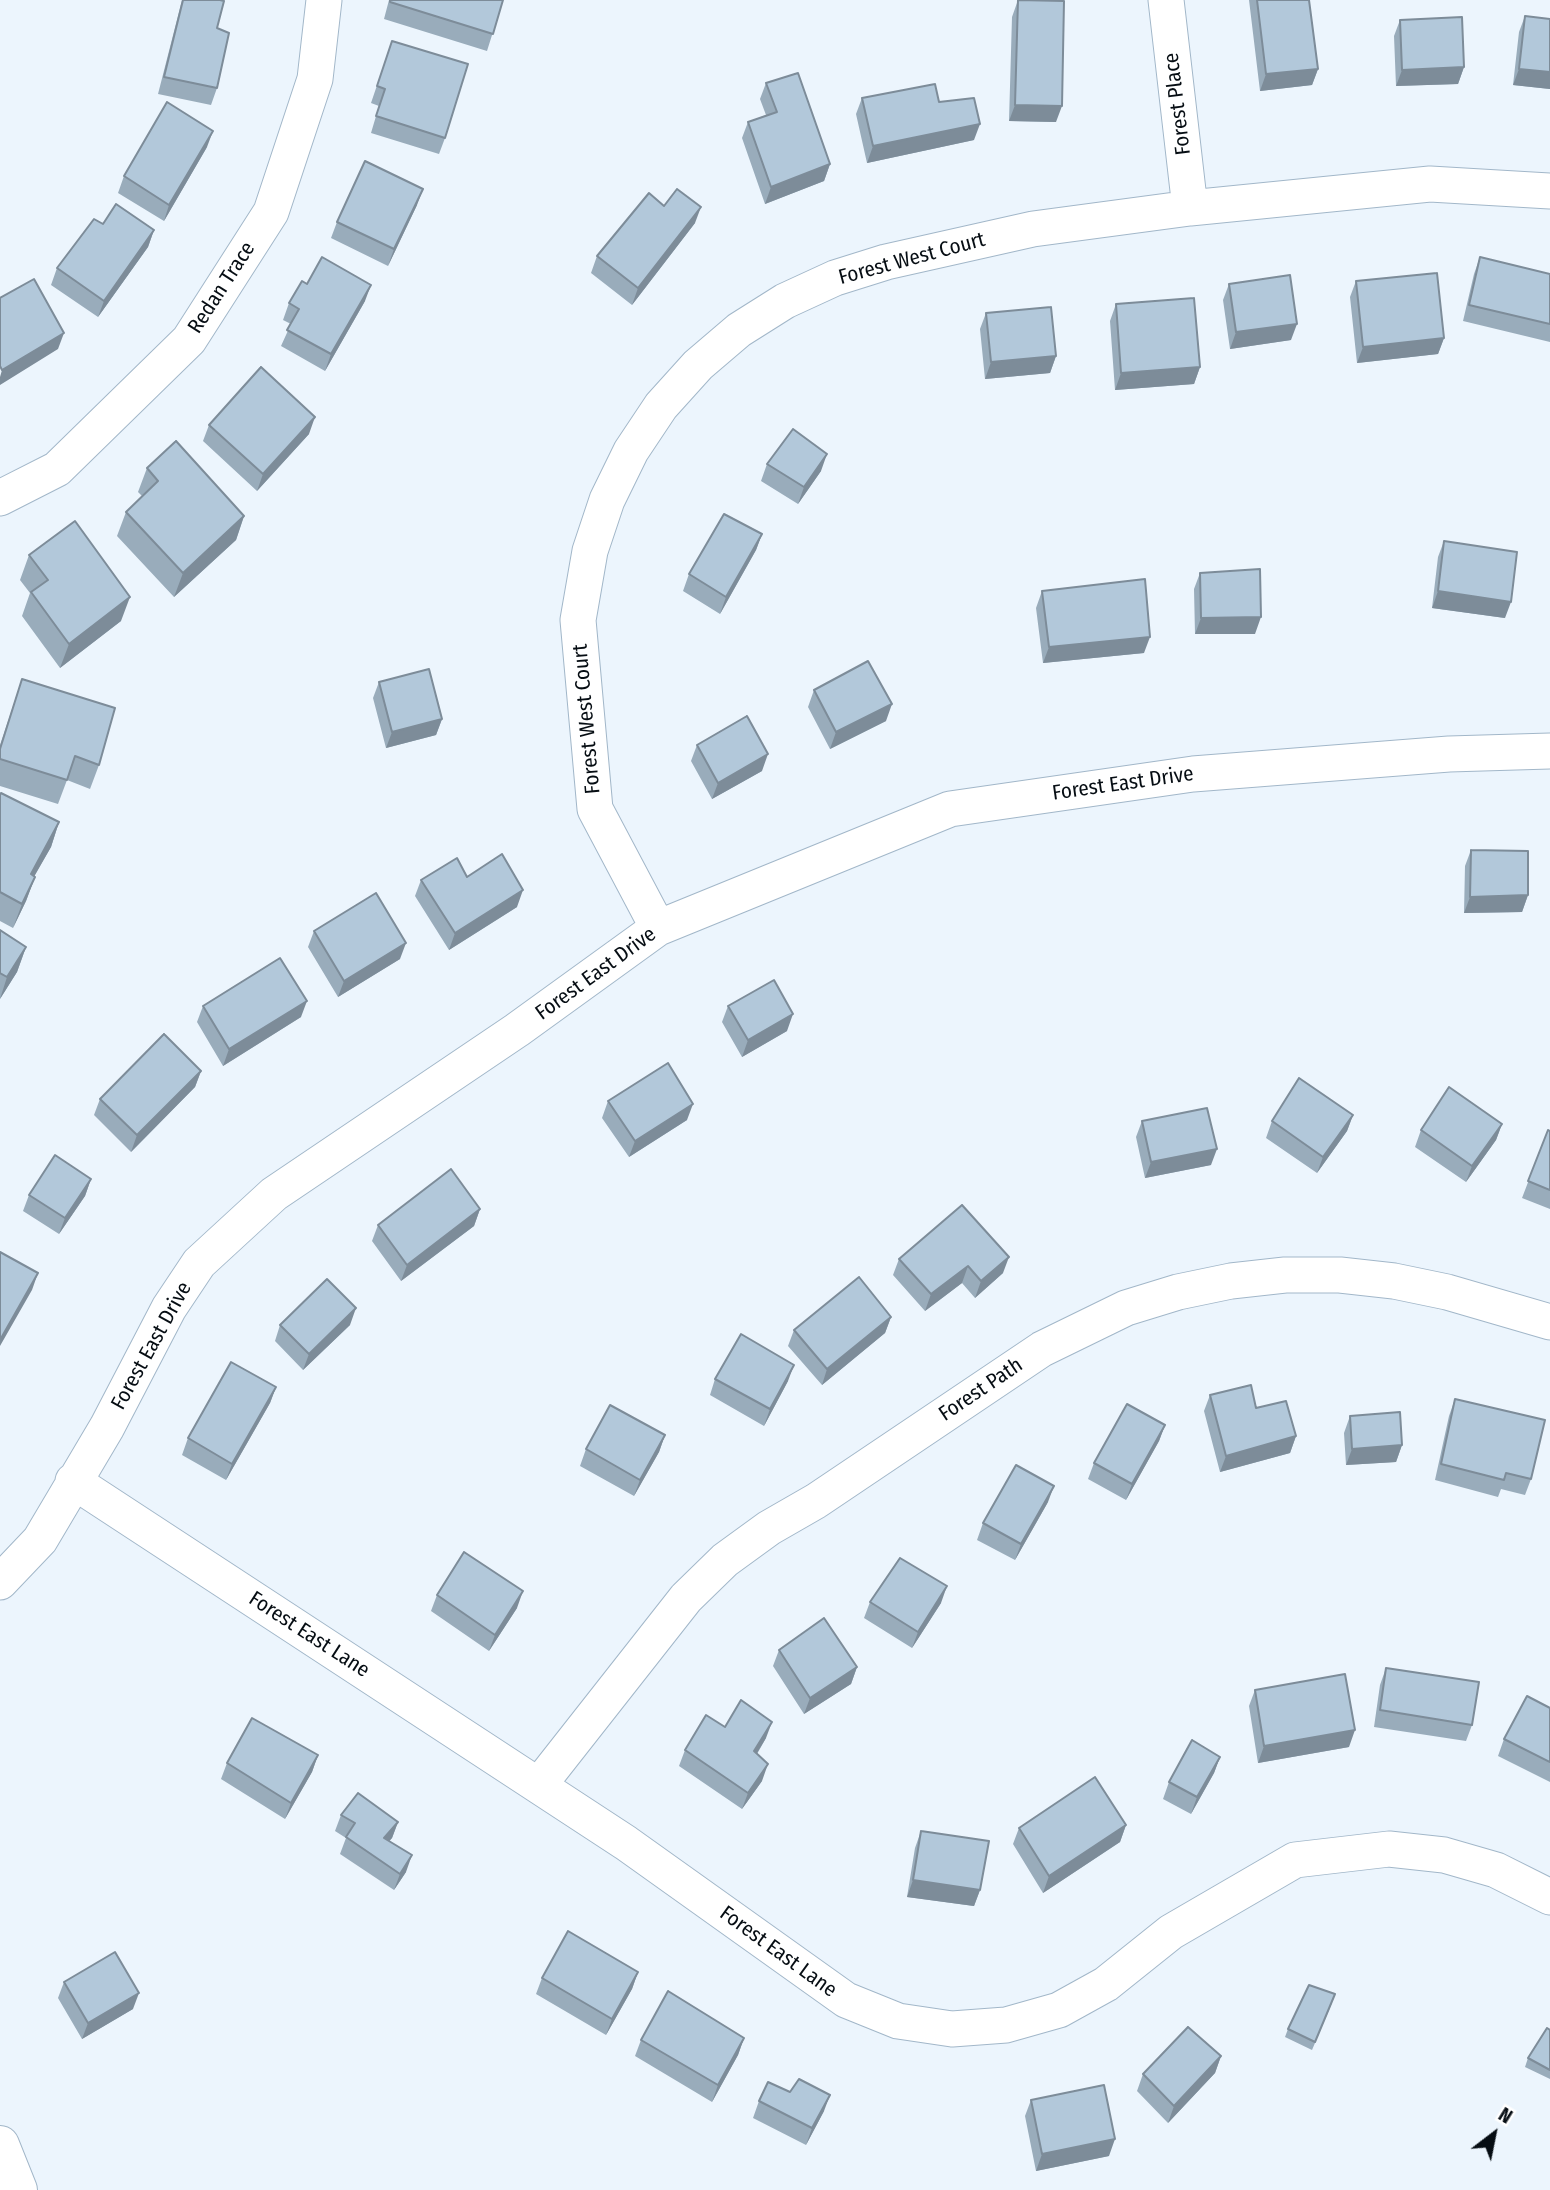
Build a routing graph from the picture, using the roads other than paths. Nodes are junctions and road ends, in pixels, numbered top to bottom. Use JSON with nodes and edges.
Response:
{"nodes":[{"id":1,"x":324,"y":0,"type":"edge"},
{"id":2,"x":1166,"y":0,"type":"edge"},
{"id":3,"x":1550,"y":191,"type":"edge"},
{"id":4,"x":1190,"y":208,"type":"junction"},
{"id":5,"x":0,"y":498,"type":"edge"},
{"id":6,"x":1550,"y":751,"type":"edge"},
{"id":7,"x":658,"y":928,"type":"junction"},
{"id":8,"x":1550,"y":1322,"type":"edge"},
{"id":9,"x":74,"y":1481,"type":"junction"},
{"id":10,"x":0,"y":1582,"type":"edge"},
{"id":11,"x":540,"y":1785,"type":"junction"},
{"id":12,"x":1550,"y":1897,"type":"edge"},
{"id":13,"x":0,"y":2145,"type":"edge"},
{"id":14,"x":18,"y":2190,"type":"edge"}],
"edges":[{"from":1,"to":5,"type":"street","name":"Redan Trace"},
{"from":2,"to":4,"type":"street","name":"Forest Place"},
{"from":3,"to":4,"type":"street","name":"Forest West Court"},
{"from":4,"to":7,"type":"street","name":"Forest West Court"},
{"from":6,"to":7,"type":"street","name":"Forest East Drive"},
{"from":7,"to":9,"type":"street","name":"Forest East Drive"},
{"from":8,"to":11,"type":"street","name":"Forest Path"},
{"from":9,"to":10,"type":"street","name":"Forest East Drive"},
{"from":9,"to":11,"type":"street","name":"Forest East Lane"},
{"from":11,"to":12,"type":"street","name":"Forest East Lane"},
{"from":13,"to":14,"type":"main road"}]}
